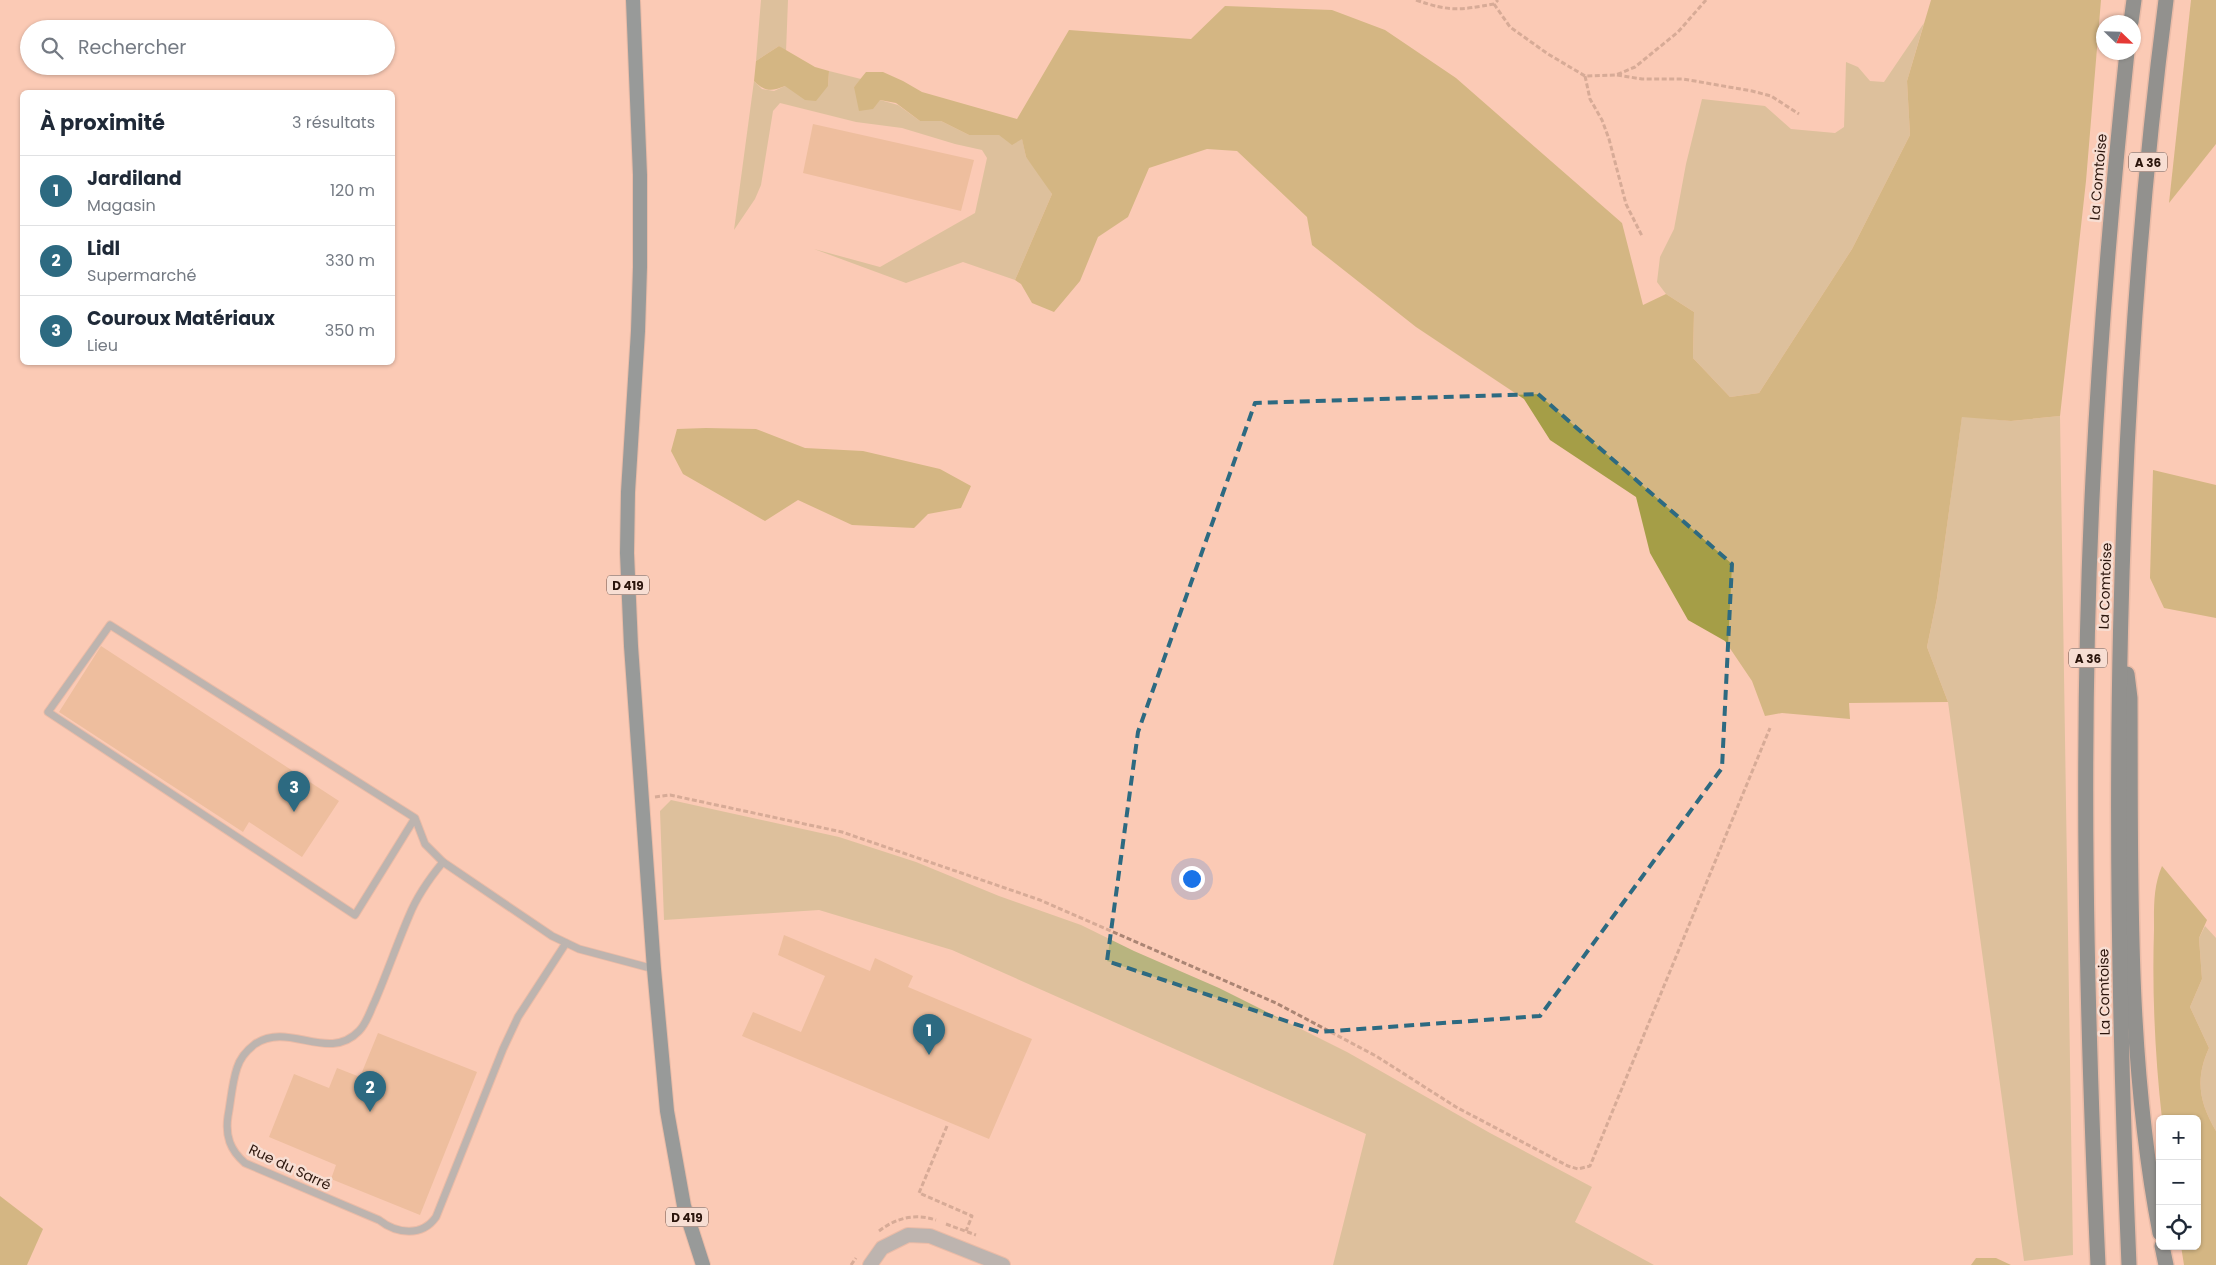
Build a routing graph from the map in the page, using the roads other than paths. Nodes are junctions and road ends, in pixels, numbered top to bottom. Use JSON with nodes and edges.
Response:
{"nodes":[{"id":1,"x":633,"y":0,"type":"edge"},
{"id":2,"x":2134,"y":0,"type":"edge"},
{"id":3,"x":2166,"y":0,"type":"edge"},
{"id":4,"x":2132,"y":15,"type":"edge"},
{"id":5,"x":2126,"y":60,"type":"edge"},
{"id":6,"x":2119,"y":620,"type":"junction"},
{"id":7,"x":415,"y":818,"type":"junction"},
{"id":8,"x":443,"y":862,"type":"junction"},
{"id":9,"x":566,"y":943,"type":"junction"},
{"id":10,"x":654,"y":969,"type":"junction"},
{"id":11,"x":2156,"y":1205,"type":"edge"},
{"id":12,"x":2163,"y":1250,"type":"edge"},
{"id":13,"x":999,"y":1264,"type":"edge"},
{"id":14,"x":703,"y":1265,"type":"edge"},
{"id":15,"x":870,"y":1265,"type":"edge"},
{"id":16,"x":2098,"y":1265,"type":"edge"},
{"id":17,"x":2129,"y":1265,"type":"edge"},
{"id":18,"x":2166,"y":1265,"type":"edge"}],
"edges":[{"from":1,"to":10,"type":"main road","number":"D 419"},
{"from":2,"to":4,"type":"highway"},
{"from":3,"to":6,"type":"highway","name":"La Comtoise","number":"A 36"},
{"from":5,"to":16,"type":"highway","name":"La Comtoise","number":"A 36"},
{"from":6,"to":11,"type":"highway"},
{"from":6,"to":17,"type":"highway","name":"La Comtoise","number":"A 36"},
{"from":7,"to":7,"type":"lane"},
{"from":7,"to":8,"type":"lane"},
{"from":8,"to":9,"type":"lane"},
{"from":8,"to":9,"type":"lane","name":"Rue du Sarré"},
{"from":9,"to":10,"type":"lane"},
{"from":10,"to":14,"type":"main road","number":"D 419"},
{"from":12,"to":18,"type":"highway"},
{"from":13,"to":15,"type":"street"}]}
